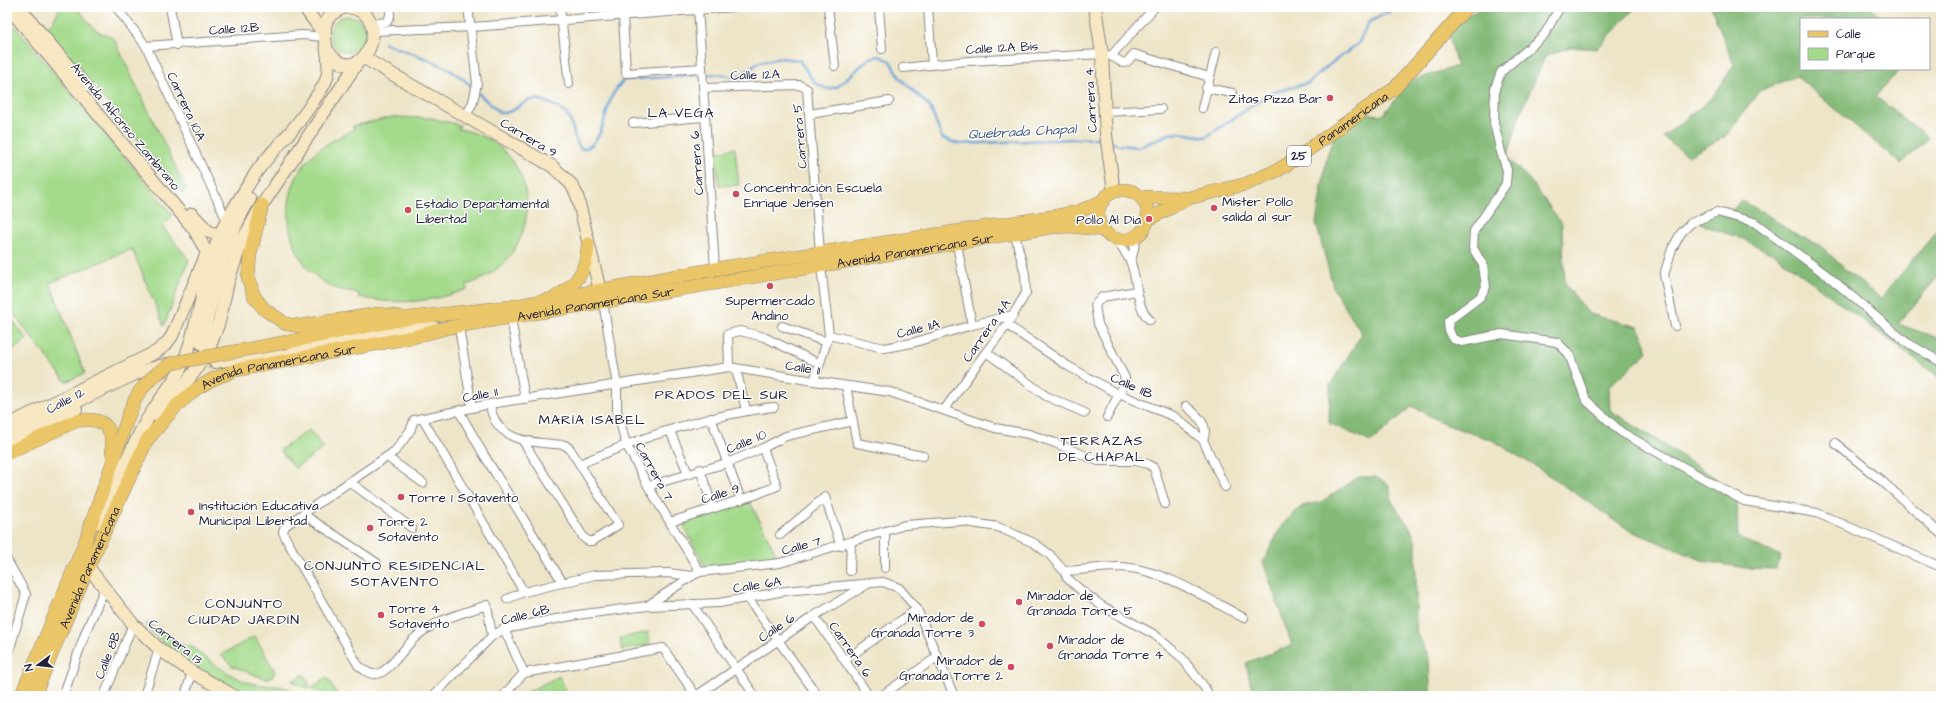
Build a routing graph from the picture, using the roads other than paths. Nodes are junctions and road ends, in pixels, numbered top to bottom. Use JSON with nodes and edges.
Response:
{"nodes":[{"id":1,"x":8,"y":7,"type":"edge"},
{"id":2,"x":19,"y":7,"type":"edge"},
{"id":3,"x":116,"y":7,"type":"edge"},
{"id":4,"x":170,"y":7,"type":"edge"},
{"id":5,"x":304,"y":7,"type":"edge"},
{"id":6,"x":351,"y":7,"type":"edge"},
{"id":7,"x":390,"y":7,"type":"edge"},
{"id":8,"x":468,"y":7,"type":"edge"},
{"id":9,"x":560,"y":7,"type":"edge"},
{"id":10,"x":734,"y":7,"type":"edge"},
{"id":11,"x":828,"y":7,"type":"edge"},
{"id":12,"x":879,"y":7,"type":"edge"},
{"id":13,"x":928,"y":7,"type":"edge"},
{"id":14,"x":1095,"y":7,"type":"edge"},
{"id":15,"x":1155,"y":7,"type":"edge"},
{"id":16,"x":1467,"y":7,"type":"edge"},
{"id":17,"x":1560,"y":7,"type":"edge"},
{"id":18,"x":698,"y":8,"type":"edge"},
{"id":19,"x":623,"y":15,"type":"junction"},
{"id":20,"x":561,"y":20,"type":"junction"},
{"id":21,"x":472,"y":27,"type":"junction"},
{"id":22,"x":372,"y":28,"type":"junction"},
{"id":23,"x":324,"y":36,"type":"junction"},
{"id":24,"x":177,"y":45,"type":"junction"},
{"id":25,"x":146,"y":46,"type":"junction"},
{"id":26,"x":882,"y":50,"type":"dead end"},
{"id":27,"x":328,"y":51,"type":"junction"},
{"id":28,"x":1216,"y":52,"type":"dead end"},
{"id":29,"x":1106,"y":55,"type":"junction"},
{"id":30,"x":361,"y":60,"type":"junction"},
{"id":31,"x":932,"y":64,"type":"junction"},
{"id":32,"x":835,"y":66,"type":"dead end"},
{"id":33,"x":903,"y":68,"type":"dead end"},
{"id":34,"x":702,"y":70,"type":"junction"},
{"id":35,"x":1209,"y":77,"type":"junction"},
{"id":36,"x":569,"y":84,"type":"dead end"},
{"id":37,"x":702,"y":85,"type":"junction"},
{"id":38,"x":1206,"y":88,"type":"junction"},
{"id":39,"x":807,"y":89,"type":"joint"},
{"id":40,"x":1232,"y":93,"type":"dead end"},
{"id":41,"x":889,"y":101,"type":"dead end"},
{"id":42,"x":1202,"y":108,"type":"dead end"},
{"id":43,"x":1161,"y":110,"type":"dead end"},
{"id":44,"x":1105,"y":112,"type":"junction"},
{"id":45,"x":810,"y":114,"type":"junction"},
{"id":46,"x":466,"y":116,"type":"junction"},
{"id":47,"x":704,"y":117,"type":"junction"},
{"id":48,"x":316,"y":122,"type":"junction"},
{"id":49,"x":633,"y":123,"type":"dead end"},
{"id":50,"x":1114,"y":191,"type":"junction"},
{"id":51,"x":1141,"y":197,"type":"junction"},
{"id":52,"x":1189,"y":198,"type":"junction"},
{"id":53,"x":1103,"y":200,"type":"junction"},
{"id":54,"x":262,"y":205,"type":"junction"},
{"id":55,"x":1147,"y":220,"type":"junction"},
{"id":56,"x":227,"y":221,"type":"junction"},
{"id":57,"x":1108,"y":233,"type":"junction"},
{"id":58,"x":1015,"y":235,"type":"junction"},
{"id":59,"x":1137,"y":235,"type":"junction"},
{"id":60,"x":220,"y":238,"type":"junction"},
{"id":61,"x":588,"y":244,"type":"junction"},
{"id":62,"x":958,"y":244,"type":"junction"},
{"id":63,"x":820,"y":252,"type":"junction"},
{"id":64,"x":207,"y":253,"type":"junction"},
{"id":65,"x":1131,"y":262,"type":"junction"},
{"id":66,"x":821,"y":266,"type":"junction"},
{"id":67,"x":715,"y":269,"type":"junction"},
{"id":68,"x":210,"y":270,"type":"junction"},
{"id":69,"x":1137,"y":291,"type":"junction"},
{"id":70,"x":601,"y":296,"type":"junction"},
{"id":71,"x":546,"y":300,"type":"junction"},
{"id":72,"x":1013,"y":315,"type":"junction"},
{"id":73,"x":409,"y":318,"type":"junction"},
{"id":74,"x":511,"y":318,"type":"junction"},
{"id":75,"x":1150,"y":320,"type":"dead end"},
{"id":76,"x":972,"y":325,"type":"junction"},
{"id":77,"x":1007,"y":325,"type":"junction"},
{"id":78,"x":782,"y":326,"type":"dead end"},
{"id":79,"x":1675,"y":326,"type":"dead end"},
{"id":80,"x":452,"y":327,"type":"junction"},
{"id":81,"x":827,"y":339,"type":"junction"},
{"id":82,"x":201,"y":343,"type":"tunnel mouth"},
{"id":83,"x":986,"y":352,"type":"junction"},
{"id":84,"x":215,"y":362,"type":"tunnel mouth"},
{"id":85,"x":1941,"y":362,"type":"edge"},
{"id":86,"x":172,"y":363,"type":"junction"},
{"id":87,"x":820,"y":364,"type":"junction"},
{"id":88,"x":733,"y":368,"type":"junction"},
{"id":89,"x":137,"y":379,"type":"tunnel mouth"},
{"id":90,"x":814,"y":382,"type":"junction"},
{"id":91,"x":617,"y":385,"type":"junction"},
{"id":92,"x":846,"y":386,"type":"junction"},
{"id":93,"x":1118,"y":393,"type":"junction"},
{"id":94,"x":525,"y":399,"type":"junction"},
{"id":95,"x":490,"y":404,"type":"junction"},
{"id":96,"x":1186,"y":406,"type":"dead end"},
{"id":97,"x":774,"y":407,"type":"dead end"},
{"id":98,"x":472,"y":408,"type":"junction"},
{"id":99,"x":746,"y":410,"type":"junction"},
{"id":100,"x":944,"y":410,"type":"junction"},
{"id":101,"x":459,"y":411,"type":"junction"},
{"id":102,"x":1085,"y":413,"type":"dead end"},
{"id":103,"x":1107,"y":417,"type":"dead end"},
{"id":104,"x":422,"y":418,"type":"junction"},
{"id":105,"x":711,"y":418,"type":"junction"},
{"id":106,"x":853,"y":422,"type":"junction"},
{"id":107,"x":7,"y":428,"type":"edge"},
{"id":108,"x":670,"y":431,"type":"junction"},
{"id":109,"x":7,"y":435,"type":"edge"},
{"id":110,"x":147,"y":440,"type":"junction"},
{"id":111,"x":1203,"y":440,"type":"junction"},
{"id":112,"x":523,"y":441,"type":"junction"},
{"id":113,"x":1835,"y":443,"type":"dead end"},
{"id":114,"x":626,"y":444,"type":"junction"},
{"id":115,"x":7,"y":447,"type":"edge"},
{"id":116,"x":763,"y":448,"type":"junction"},
{"id":117,"x":7,"y":453,"type":"edge"},
{"id":118,"x":923,"y":456,"type":"dead end"},
{"id":119,"x":387,"y":457,"type":"junction"},
{"id":120,"x":727,"y":463,"type":"junction"},
{"id":121,"x":580,"y":464,"type":"junction"},
{"id":122,"x":112,"y":465,"type":"junction"},
{"id":123,"x":700,"y":470,"type":"junction"},
{"id":124,"x":688,"y":473,"type":"junction"},
{"id":125,"x":350,"y":482,"type":"junction"},
{"id":126,"x":423,"y":483,"type":"dead end"},
{"id":127,"x":648,"y":486,"type":"junction"},
{"id":128,"x":1225,"y":487,"type":"dead end"},
{"id":129,"x":741,"y":500,"type":"junction"},
{"id":130,"x":1165,"y":504,"type":"dead end"},
{"id":131,"x":713,"y":508,"type":"junction"},
{"id":132,"x":303,"y":514,"type":"junction"},
{"id":133,"x":670,"y":522,"type":"junction"},
{"id":134,"x":412,"y":528,"type":"dead end"},
{"id":135,"x":885,"y":532,"type":"junction"},
{"id":136,"x":1941,"y":534,"type":"edge"},
{"id":137,"x":780,"y":535,"type":"dead end"},
{"id":138,"x":851,"y":542,"type":"junction"},
{"id":139,"x":84,"y":545,"type":"junction"},
{"id":140,"x":841,"y":546,"type":"junction"},
{"id":141,"x":7,"y":560,"type":"edge"},
{"id":142,"x":377,"y":563,"type":"dead end"},
{"id":143,"x":88,"y":567,"type":"junction"},
{"id":144,"x":1941,"y":567,"type":"edge"},
{"id":145,"x":885,"y":568,"type":"dead end"},
{"id":146,"x":850,"y":571,"type":"dead end"},
{"id":147,"x":1064,"y":571,"type":"junction"},
{"id":148,"x":700,"y":572,"type":"junction"},
{"id":149,"x":692,"y":576,"type":"junction"},
{"id":150,"x":871,"y":582,"type":"junction"},
{"id":151,"x":563,"y":583,"type":"junction"},
{"id":152,"x":81,"y":584,"type":"junction"},
{"id":153,"x":105,"y":588,"type":"junction"},
{"id":154,"x":524,"y":592,"type":"junction"},
{"id":155,"x":747,"y":597,"type":"junction"},
{"id":156,"x":507,"y":599,"type":"dead end"},
{"id":157,"x":692,"y":604,"type":"junction"},
{"id":158,"x":647,"y":606,"type":"junction"},
{"id":159,"x":917,"y":609,"type":"junction"},
{"id":160,"x":814,"y":616,"type":"junction"},
{"id":161,"x":1244,"y":618,"type":"dead end"},
{"id":162,"x":132,"y":624,"type":"junction"},
{"id":163,"x":504,"y":629,"type":"junction"},
{"id":164,"x":492,"y":636,"type":"junction"},
{"id":165,"x":778,"y":641,"type":"junction"},
{"id":166,"x":159,"y":649,"type":"junction"},
{"id":167,"x":7,"y":652,"type":"edge"},
{"id":168,"x":938,"y":657,"type":"junction"},
{"id":169,"x":845,"y":660,"type":"junction"},
{"id":170,"x":736,"y":668,"type":"junction"},
{"id":171,"x":192,"y":672,"type":"junction"},
{"id":172,"x":524,"y":673,"type":"junction"},
{"id":173,"x":221,"y":693,"type":"edge"},
{"id":174,"x":21,"y":696,"type":"edge"},
{"id":175,"x":34,"y":696,"type":"edge"},
{"id":176,"x":63,"y":696,"type":"edge"},
{"id":177,"x":104,"y":696,"type":"edge"},
{"id":178,"x":144,"y":696,"type":"edge"},
{"id":179,"x":185,"y":696,"type":"edge"},
{"id":180,"x":234,"y":696,"type":"edge"},
{"id":181,"x":433,"y":696,"type":"edge"},
{"id":182,"x":503,"y":696,"type":"edge"},
{"id":183,"x":696,"y":696,"type":"edge"},
{"id":184,"x":755,"y":696,"type":"edge"},
{"id":185,"x":818,"y":696,"type":"edge"},
{"id":186,"x":869,"y":696,"type":"edge"},
{"id":187,"x":881,"y":696,"type":"edge"},
{"id":188,"x":954,"y":696,"type":"edge"},
{"id":189,"x":1209,"y":696,"type":"edge"}],
"edges":[{"from":1,"to":64,"type":"main road","name":"Avenida Alfonso Zambrano"},
{"from":2,"to":60,"type":"main road","name":"Avenida Alfonso Zambrano"},
{"from":3,"to":25,"type":"street","name":"Carrera 10A"},
{"from":4,"to":24,"type":"street"},
{"from":5,"to":23,"type":"main road"},
{"from":6,"to":22,"type":"main road"},
{"from":6,"to":23,"type":"main road"},
{"from":7,"to":22,"type":"street"},
{"from":8,"to":21,"type":"street"},
{"from":9,"to":20,"type":"street"},
{"from":10,"to":18,"type":"street"},
{"from":11,"to":32,"type":"street"},
{"from":12,"to":26,"type":"street"},
{"from":13,"to":31,"type":"street"},
{"from":14,"to":29,"type":"main road","name":"Carrera 4"},
{"from":15,"to":29,"type":"street"},
{"from":16,"to":52,"type":"main road","name":"Panamericana","number":"25"},
{"from":17,"to":144,"type":"street"},
{"from":18,"to":19,"type":"street"},
{"from":18,"to":34,"type":"street","name":"Carrera 6"},
{"from":19,"to":20,"type":"street"},
{"from":19,"to":34,"type":"street"},
{"from":20,"to":21,"type":"street"},
{"from":20,"to":36,"type":"street"},
{"from":21,"to":22,"type":"street"},
{"from":21,"to":46,"type":"street"},
{"from":22,"to":30,"type":"main road"},
{"from":23,"to":24,"type":"street","name":"Calle 12B"},
{"from":23,"to":27,"type":"main road"},
{"from":24,"to":25,"type":"street","name":"Calle 12B"},
{"from":25,"to":56,"type":"street","name":"Carrera 10A"},
{"from":27,"to":30,"type":"main road"},
{"from":27,"to":56,"type":"main road"},
{"from":28,"to":35,"type":"street"},
{"from":29,"to":31,"type":"street","name":"Calle 12A Bis"},
{"from":29,"to":35,"type":"street","name":"Calle 12A Bis"},
{"from":29,"to":44,"type":"main road","name":"Carrera 4"},
{"from":30,"to":46,"type":"main road","name":"Carrera 9"},
{"from":30,"to":48,"type":"main road"},
{"from":31,"to":33,"type":"street","name":"Calle 12A Bis"},
{"from":34,"to":37,"type":"street","name":"Carrera 6"},
{"from":35,"to":38,"type":"street"},
{"from":37,"to":39,"type":"street","name":"Calle 12A"},
{"from":37,"to":47,"type":"street","name":"Carrera 6"},
{"from":38,"to":40,"type":"street"},
{"from":38,"to":42,"type":"street"},
{"from":39,"to":45,"type":"street","name":"Carrera 5"},
{"from":41,"to":45,"type":"street"},
{"from":43,"to":44,"type":"street"},
{"from":44,"to":50,"type":"main road","name":"Carrera 4"},
{"from":45,"to":63,"type":"street","name":"Carrera 5"},
{"from":46,"to":61,"type":"main road","name":"Carrera 9"},
{"from":47,"to":49,"type":"street"},
{"from":47,"to":67,"type":"street","name":"Carrera 6"},
{"from":48,"to":54,"type":"main road"},
{"from":48,"to":82,"type":"main road"},
{"from":50,"to":51,"type":"main road"},
{"from":50,"to":53,"type":"main road"},
{"from":51,"to":52,"type":"main road"},
{"from":51,"to":55,"type":"main road"},
{"from":52,"to":55,"type":"main road","name":"Panamericana","number":"25"},
{"from":53,"to":57,"type":"main road"},
{"from":53,"to":63,"type":"main road","name":"Avenida Panamericana Sur"},
{"from":54,"to":73,"type":"main road"},
{"from":54,"to":110,"type":"main road"},
{"from":55,"to":59,"type":"main road"},
{"from":56,"to":60,"type":"main road"},
{"from":57,"to":58,"type":"main road","name":"Avenida Panamericana Sur"},
{"from":57,"to":59,"type":"main road"},
{"from":57,"to":65,"type":"street"},
{"from":58,"to":62,"type":"main road","name":"Avenida Panamericana Sur"},
{"from":58,"to":72,"type":"street","name":"Carrera 4A"},
{"from":59,"to":65,"type":"street"},
{"from":60,"to":64,"type":"main road"},
{"from":60,"to":68,"type":"main road"},
{"from":61,"to":70,"type":"main road","name":"Carrera 9"},
{"from":61,"to":71,"type":"main road"},
{"from":62,"to":66,"type":"main road","name":"Avenida Panamericana Sur"},
{"from":62,"to":76,"type":"street"},
{"from":63,"to":67,"type":"main road","name":"Avenida Panamericana Sur"},
{"from":64,"to":68,"type":"main road","name":"Avenida Alfonso Zambrano"},
{"from":64,"to":107,"type":"main road"},
{"from":65,"to":69,"type":"street"},
{"from":66,"to":70,"type":"main road","name":"Avenida Panamericana Sur"},
{"from":66,"to":81,"type":"street"},
{"from":67,"to":70,"type":"main road","name":"Avenida Panamericana Sur"},
{"from":68,"to":139,"type":"main road"},
{"from":69,"to":75,"type":"street"},
{"from":69,"to":93,"type":"street"},
{"from":70,"to":71,"type":"main road","name":"Avenida Panamericana Sur"},
{"from":70,"to":74,"type":"main road","name":"Avenida Panamericana Sur"},
{"from":70,"to":91,"type":"street","name":"Carrera 7"},
{"from":71,"to":73,"type":"main road","name":"Avenida Panamericana Sur"},
{"from":72,"to":76,"type":"street","name":"Calle 11A"},
{"from":72,"to":77,"type":"street","name":"Carrera 4A"},
{"from":73,"to":86,"type":"main road","bridge":true},
{"from":74,"to":80,"type":"main road","name":"Avenida Panamericana Sur"},
{"from":74,"to":94,"type":"street"},
{"from":76,"to":81,"type":"street","name":"Calle 11A"},
{"from":77,"to":83,"type":"street","name":"Carrera 4A"},
{"from":77,"to":93,"type":"street","name":"Calle 11B"},
{"from":78,"to":81,"type":"street","name":"Calle 11A"},
{"from":79,"to":85,"type":"street"},
{"from":80,"to":84,"type":"main road"},
{"from":80,"to":98,"type":"street"},
{"from":80,"to":110,"type":"main road","name":"Avenida Panamericana Sur"},
{"from":81,"to":87,"type":"street"},
{"from":83,"to":100,"type":"street","name":"Carrera 4A"},
{"from":83,"to":102,"type":"street"},
{"from":86,"to":109,"type":"main road","name":"Calle 12"},
{"from":86,"to":122,"type":"main road","name":"Avenida Panamericana","bridge":true},
{"from":87,"to":88,"type":"street"},
{"from":87,"to":90,"type":"street"},
{"from":88,"to":90,"type":"street","name":"Calle 11"},
{"from":88,"to":91,"type":"street","name":"Calle 11"},
{"from":88,"to":99,"type":"street"},
{"from":89,"to":115,"type":"main road","name":"Calle 12"},
{"from":90,"to":92,"type":"street","name":"Calle 11"},
{"from":91,"to":94,"type":"street","name":"Calle 11"},
{"from":91,"to":114,"type":"street","name":"Carrera 7"},
{"from":92,"to":100,"type":"street","name":"Calle 11"},
{"from":92,"to":106,"type":"street"},
{"from":93,"to":103,"type":"street"},
{"from":93,"to":111,"type":"street","name":"Calle 11B"},
{"from":94,"to":95,"type":"street","name":"Calle 11"},
{"from":95,"to":98,"type":"street","name":"Calle 11"},
{"from":95,"to":112,"type":"street"},
{"from":96,"to":111,"type":"street"},
{"from":97,"to":99,"type":"street"},
{"from":98,"to":101,"type":"street","name":"Calle 11"},
{"from":99,"to":105,"type":"street"},
{"from":100,"to":130,"type":"street","name":"Calle 11"},
{"from":101,"to":104,"type":"street","name":"Calle 11"},
{"from":101,"to":151,"type":"street"},
{"from":104,"to":119,"type":"street"},
{"from":104,"to":154,"type":"street"},
{"from":105,"to":108,"type":"street"},
{"from":105,"to":120,"type":"street"},
{"from":106,"to":116,"type":"street","name":"Calle 10"},
{"from":106,"to":118,"type":"street"},
{"from":108,"to":114,"type":"street"},
{"from":108,"to":124,"type":"street"},
{"from":110,"to":143,"type":"main road","name":"Avenida Panamericana"},
{"from":111,"to":128,"type":"street","name":"Calle 11B"},
{"from":112,"to":121,"type":"street"},
{"from":112,"to":121,"type":"street"},
{"from":113,"to":136,"type":"street"},
{"from":114,"to":121,"type":"street"},
{"from":114,"to":127,"type":"street","name":"Carrera 7"},
{"from":116,"to":120,"type":"street","name":"Calle 10"},
{"from":116,"to":129,"type":"street","name":"Calle 9"},
{"from":117,"to":122,"type":"main road"},
{"from":119,"to":125,"type":"street"},
{"from":119,"to":126,"type":"street"},
{"from":120,"to":123,"type":"street","name":"Calle 10"},
{"from":120,"to":129,"type":"street"},
{"from":122,"to":139,"type":"main road","name":"Avenida Panamericana"},
{"from":123,"to":124,"type":"street","name":"Calle 10"},
{"from":123,"to":131,"type":"street"},
{"from":124,"to":127,"type":"street","name":"Calle 10"},
{"from":125,"to":132,"type":"street"},
{"from":125,"to":134,"type":"street"},
{"from":127,"to":133,"type":"street","name":"Carrera 7"},
{"from":129,"to":131,"type":"street","name":"Calle 9"},
{"from":131,"to":133,"type":"street","name":"Calle 9"},
{"from":132,"to":142,"type":"street"},
{"from":132,"to":164,"type":"street"},
{"from":133,"to":148,"type":"street","name":"Carrera 7"},
{"from":135,"to":138,"type":"street","name":"Calle 7"},
{"from":135,"to":145,"type":"street"},
{"from":135,"to":147,"type":"street","name":"Calle 7"},
{"from":137,"to":140,"type":"street"},
{"from":138,"to":140,"type":"street","name":"Calle 7"},
{"from":138,"to":146,"type":"street"},
{"from":139,"to":174,"type":"main road","name":"Avenida Panamericana"},
{"from":140,"to":148,"type":"street","name":"Calle 7"},
{"from":141,"to":167,"type":"street"},
{"from":143,"to":152,"type":"main road","name":"Avenida Panamericana"},
{"from":143,"to":153,"type":"main road","name":"Carrera 13"},
{"from":147,"to":161,"type":"street"},
{"from":147,"to":189,"type":"street","name":"Calle 7"},
{"from":148,"to":149,"type":"street"},
{"from":149,"to":151,"type":"street"},
{"from":149,"to":158,"type":"street"},
{"from":150,"to":155,"type":"street","name":"Calle 6A"},
{"from":150,"to":159,"type":"street","name":"Calle 6A"},
{"from":150,"to":160,"type":"street","name":"Calle 6"},
{"from":151,"to":154,"type":"street"},
{"from":152,"to":153,"type":"main road"},
{"from":152,"to":175,"type":"main road","name":"Avenida Panamericana"},
{"from":153,"to":162,"type":"main road","name":"Carrera 13"},
{"from":153,"to":176,"type":"street"},
{"from":154,"to":156,"type":"street"},
{"from":155,"to":157,"type":"street","name":"Calle 6A"},
{"from":155,"to":165,"type":"street"},
{"from":157,"to":158,"type":"street","name":"Calle 6A"},
{"from":157,"to":170,"type":"street"},
{"from":158,"to":163,"type":"street","name":"Calle 6B"},
{"from":159,"to":168,"type":"street","name":"Calle 6A"},
{"from":159,"to":169,"type":"street"},
{"from":160,"to":165,"type":"street","name":"Calle 6"},
{"from":160,"to":169,"type":"street","name":"Carrera 6"},
{"from":162,"to":166,"type":"main road","name":"Carrera 13"},
{"from":162,"to":177,"type":"street","name":"Calle 8B"},
{"from":163,"to":164,"type":"street","name":"Calle 6B"},
{"from":163,"to":172,"type":"street"},
{"from":164,"to":181,"type":"street","name":"Calle 6B"},
{"from":165,"to":170,"type":"street","name":"Calle 6"},
{"from":165,"to":185,"type":"street"},
{"from":166,"to":171,"type":"main road","name":"Carrera 13"},
{"from":166,"to":178,"type":"street"},
{"from":168,"to":187,"type":"street"},
{"from":168,"to":188,"type":"street","name":"Calle 6A"},
{"from":169,"to":186,"type":"street","name":"Carrera 6"},
{"from":170,"to":183,"type":"street","name":"Calle 6"},
{"from":170,"to":184,"type":"street"},
{"from":171,"to":173,"type":"main road","name":"Carrera 13"},
{"from":171,"to":179,"type":"street"},
{"from":172,"to":182,"type":"street"},
{"from":172,"to":183,"type":"street"},
{"from":173,"to":180,"type":"main road","name":"Carrera 13"}]}
